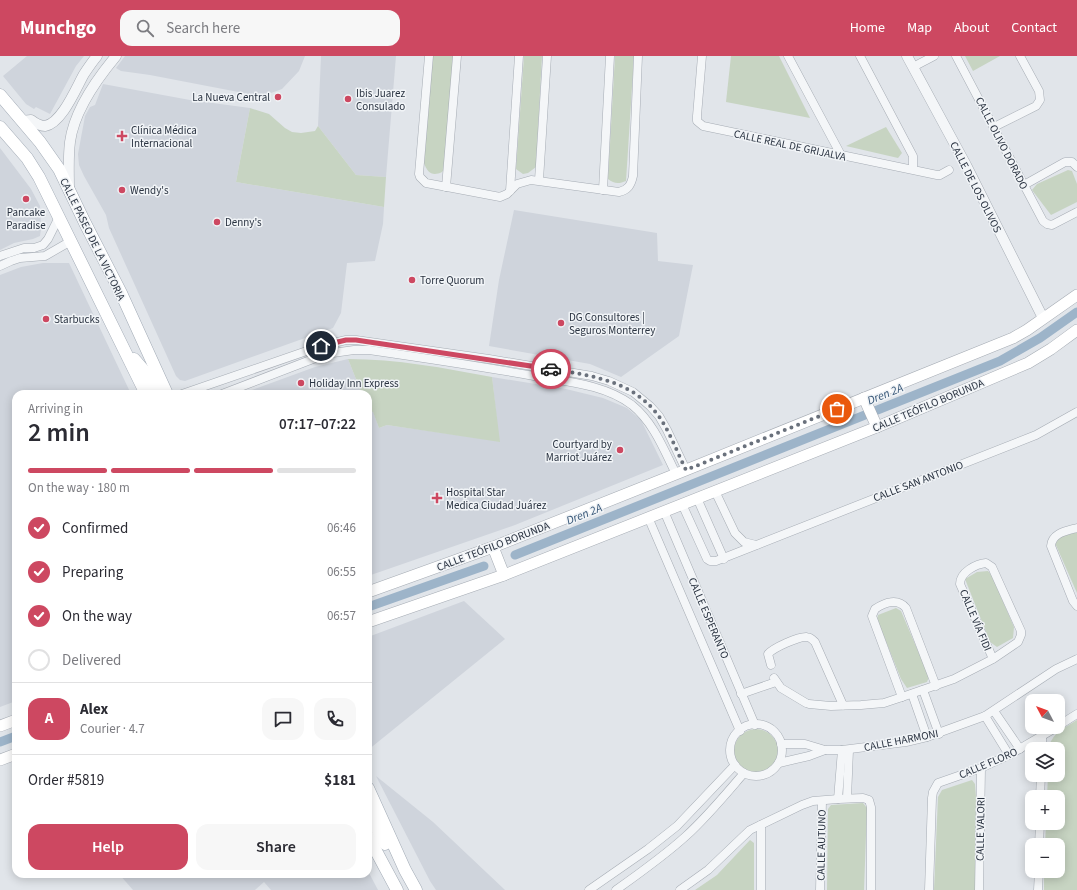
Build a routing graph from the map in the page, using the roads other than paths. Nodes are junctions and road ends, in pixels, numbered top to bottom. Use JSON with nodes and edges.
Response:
{"nodes":[{"id":1,"x":97,"y":56,"type":"edge"},
{"id":2,"x":116,"y":56,"type":"edge"},
{"id":3,"x":429,"y":56,"type":"edge"},
{"id":4,"x":457,"y":56,"type":"edge"},
{"id":5,"x":520,"y":56,"type":"edge"},
{"id":6,"x":547,"y":56,"type":"edge"},
{"id":7,"x":610,"y":56,"type":"edge"},
{"id":8,"x":638,"y":56,"type":"edge"},
{"id":9,"x":702,"y":56,"type":"edge"},
{"id":10,"x":788,"y":56,"type":"edge"},
{"id":11,"x":860,"y":56,"type":"edge"},
{"id":12,"x":934,"y":56,"type":"edge"},
{"id":13,"x":956,"y":56,"type":"edge"},
{"id":14,"x":1020,"y":56,"type":"edge"},
{"id":15,"x":910,"y":59,"type":"edge"},
{"id":16,"x":89,"y":66,"type":"junction"},
{"id":17,"x":102,"y":74,"type":"junction"},
{"id":18,"x":0,"y":96,"type":"edge"},
{"id":19,"x":22,"y":120,"type":"junction"},
{"id":20,"x":0,"y":127,"type":"edge"},
{"id":21,"x":994,"y":127,"type":"junction"},
{"id":22,"x":841,"y":155,"type":"junction"},
{"id":23,"x":1077,"y":167,"type":"edge"},
{"id":24,"x":913,"y":169,"type":"junction"},
{"id":25,"x":949,"y":170,"type":"dead end"},
{"id":26,"x":539,"y":180,"type":"junction"},
{"id":27,"x":1024,"y":185,"type":"junction"},
{"id":28,"x":446,"y":187,"type":"junction"},
{"id":29,"x":69,"y":189,"type":"junction"},
{"id":30,"x":603,"y":190,"type":"junction"},
{"id":31,"x":510,"y":191,"type":"junction"},
{"id":32,"x":1077,"y":212,"type":"edge"},
{"id":33,"x":59,"y":217,"type":"junction"},
{"id":34,"x":71,"y":241,"type":"junction"},
{"id":35,"x":0,"y":256,"type":"edge"},
{"id":36,"x":0,"y":266,"type":"edge"},
{"id":37,"x":1077,"y":296,"type":"edge"},
{"id":38,"x":1043,"y":318,"type":"junction"},
{"id":39,"x":1077,"y":330,"type":"edge"},
{"id":40,"x":126,"y":352,"type":"junction"},
{"id":41,"x":144,"y":390,"type":"edge"},
{"id":42,"x":154,"y":390,"type":"edge"},
{"id":43,"x":165,"y":390,"type":"edge"},
{"id":44,"x":194,"y":390,"type":"edge"},
{"id":45,"x":232,"y":390,"type":"edge"},
{"id":46,"x":866,"y":402,"type":"junction"},
{"id":47,"x":1077,"y":412,"type":"edge"},
{"id":48,"x":875,"y":424,"type":"junction"},
{"id":49,"x":681,"y":472,"type":"junction"},
{"id":50,"x":715,"y":491,"type":"junction"},
{"id":51,"x":697,"y":498,"type":"junction"},
{"id":52,"x":682,"y":504,"type":"junction"},
{"id":53,"x":664,"y":511,"type":"junction"},
{"id":54,"x":648,"y":518,"type":"junction"},
{"id":55,"x":1077,"y":528,"type":"edge"},
{"id":56,"x":756,"y":545,"type":"junction"},
{"id":57,"x":493,"y":547,"type":"junction"},
{"id":58,"x":724,"y":559,"type":"junction"},
{"id":59,"x":504,"y":574,"type":"junction"},
{"id":60,"x":372,"y":591,"type":"edge"},
{"id":61,"x":1077,"y":606,"type":"edge"},
{"id":62,"x":372,"y":621,"type":"edge"},
{"id":63,"x":992,"y":659,"type":"junction"},
{"id":64,"x":1077,"y":659,"type":"edge"},
{"id":65,"x":771,"y":665,"type":"dead end"},
{"id":66,"x":936,"y":686,"type":"junction"},
{"id":67,"x":923,"y":690,"type":"junction"},
{"id":68,"x":741,"y":694,"type":"junction"},
{"id":69,"x":912,"y":694,"type":"junction"},
{"id":70,"x":902,"y":697,"type":"junction"},
{"id":71,"x":843,"y":705,"type":"junction"},
{"id":72,"x":994,"y":711,"type":"junction"},
{"id":73,"x":1077,"y":714,"type":"edge"},
{"id":74,"x":985,"y":716,"type":"junction"},
{"id":75,"x":12,"y":722,"type":"edge"},
{"id":76,"x":1065,"y":722,"type":"edge"},
{"id":77,"x":755,"y":725,"type":"junction"},
{"id":78,"x":0,"y":726,"type":"edge"},
{"id":79,"x":740,"y":731,"type":"junction"},
{"id":80,"x":939,"y":734,"type":"junction"},
{"id":81,"x":1046,"y":734,"type":"edge"},
{"id":82,"x":927,"y":737,"type":"junction"},
{"id":83,"x":1042,"y":737,"type":"junction"},
{"id":84,"x":1042,"y":742,"type":"edge"},
{"id":85,"x":781,"y":744,"type":"junction"},
{"id":86,"x":1020,"y":749,"type":"junction"},
{"id":87,"x":825,"y":750,"type":"junction"},
{"id":88,"x":846,"y":750,"type":"junction"},
{"id":89,"x":1009,"y":755,"type":"junction"},
{"id":90,"x":12,"y":756,"type":"edge"},
{"id":91,"x":0,"y":760,"type":"edge"},
{"id":92,"x":779,"y":763,"type":"junction"},
{"id":93,"x":735,"y":765,"type":"junction"},
{"id":94,"x":981,"y":768,"type":"junction"},
{"id":95,"x":744,"y":773,"type":"junction"},
{"id":96,"x":372,"y":797,"type":"edge"},
{"id":97,"x":847,"y":798,"type":"junction"},
{"id":98,"x":838,"y":799,"type":"junction"},
{"id":99,"x":822,"y":801,"type":"junction"},
{"id":100,"x":372,"y":820,"type":"edge"},
{"id":101,"x":761,"y":825,"type":"junction"},
{"id":102,"x":372,"y":843,"type":"edge"},
{"id":103,"x":405,"y":870,"type":"junction"},
{"id":104,"x":1039,"y":878,"type":"edge"},
{"id":105,"x":397,"y":890,"type":"edge"},
{"id":106,"x":416,"y":890,"type":"edge"},
{"id":107,"x":589,"y":890,"type":"edge"},
{"id":108,"x":616,"y":890,"type":"edge"},
{"id":109,"x":680,"y":890,"type":"edge"},
{"id":110,"x":761,"y":890,"type":"edge"},
{"id":111,"x":820,"y":890,"type":"edge"},
{"id":112,"x":871,"y":890,"type":"edge"},
{"id":113,"x":929,"y":890,"type":"edge"},
{"id":114,"x":979,"y":890,"type":"edge"},
{"id":115,"x":1038,"y":890,"type":"edge"}],
"edges":[{"from":1,"to":16,"type":"street"},
{"from":2,"to":17,"type":"street"},
{"from":3,"to":28,"type":"street"},
{"from":4,"to":28,"type":"street"},
{"from":5,"to":31,"type":"street"},
{"from":6,"to":26,"type":"street"},
{"from":7,"to":30,"type":"street"},
{"from":8,"to":30,"type":"street"},
{"from":9,"to":22,"type":"street","name":"CALLE REAL DE GRIJALVA"},
{"from":10,"to":22,"type":"street"},
{"from":11,"to":24,"type":"street"},
{"from":12,"to":15,"type":"street"},
{"from":13,"to":21,"type":"street","name":"CALLE OLIVO DORADO"},
{"from":14,"to":21,"type":"street"},
{"from":15,"to":38,"type":"street","name":"CALLE DE LOS OLIVOS"},
{"from":16,"to":17,"type":"street"},
{"from":16,"to":19,"type":"street"},
{"from":17,"to":29,"type":"street"},
{"from":18,"to":19,"type":"main road","name":"CALLE PASEO DE LA VICTORIA"},
{"from":19,"to":29,"type":"main road","name":"CALLE PASEO DE LA VICTORIA"},
{"from":20,"to":33,"type":"main road","name":"CALLE PASEO DE LA VICTORIA"},
{"from":21,"to":27,"type":"street","name":"CALLE OLIVO DORADO"},
{"from":22,"to":24,"type":"street","name":"CALLE REAL DE GRIJALVA"},
{"from":23,"to":27,"type":"street"},
{"from":24,"to":25,"type":"street","name":"CALLE REAL DE GRIJALVA"},
{"from":26,"to":30,"type":"street"},
{"from":26,"to":31,"type":"street"},
{"from":27,"to":32,"type":"street","name":"CALLE OLIVO DORADO"},
{"from":28,"to":31,"type":"street"},
{"from":29,"to":43,"type":"main road","name":"CALLE PASEO DE LA VICTORIA"},
{"from":33,"to":34,"type":"main road","name":"CALLE PASEO DE LA VICTORIA"},
{"from":33,"to":35,"type":"street"},
{"from":34,"to":36,"type":"street"},
{"from":34,"to":40,"type":"main road","name":"CALLE PASEO DE LA VICTORIA"},
{"from":37,"to":38,"type":"main road","name":"CALLE TEÓFILO BORUNDA"},
{"from":38,"to":46,"type":"main road","name":"CALLE TEÓFILO BORUNDA"},
{"from":39,"to":48,"type":"main road","name":"CALLE TEÓFILO BORUNDA"},
{"from":40,"to":41,"type":"main road","name":"CALLE PASEO DE LA VICTORIA"},
{"from":40,"to":42,"type":"main road"},
{"from":44,"to":49,"type":"street"},
{"from":45,"to":49,"type":"street"},
{"from":46,"to":48,"type":"main road"},
{"from":46,"to":49,"type":"main road","name":"CALLE TEÓFILO BORUNDA"},
{"from":47,"to":56,"type":"street","name":"CALLE SAN ANTONIO"},
{"from":48,"to":50,"type":"main road","name":"CALLE TEÓFILO BORUNDA"},
{"from":49,"to":57,"type":"main road","name":"CALLE TEÓFILO BORUNDA"},
{"from":50,"to":51,"type":"main road","name":"CALLE TEÓFILO BORUNDA"},
{"from":50,"to":56,"type":"street"},
{"from":51,"to":52,"type":"main road","name":"CALLE TEÓFILO BORUNDA"},
{"from":51,"to":58,"type":"street"},
{"from":52,"to":53,"type":"main road","name":"CALLE TEÓFILO BORUNDA"},
{"from":52,"to":58,"type":"street","name":"CALLE SAN ANTONIO"},
{"from":53,"to":54,"type":"main road","name":"CALLE TEÓFILO BORUNDA"},
{"from":53,"to":68,"type":"street","name":"CALLE ESPERANTO"},
{"from":54,"to":59,"type":"main road","name":"CALLE TEÓFILO BORUNDA"},
{"from":54,"to":79,"type":"street","name":"CALLE ESPERANTO"},
{"from":55,"to":61,"type":"street"},
{"from":56,"to":58,"type":"street","name":"CALLE SAN ANTONIO"},
{"from":57,"to":59,"type":"main road"},
{"from":57,"to":60,"type":"main road","name":"CALLE TEÓFILO BORUNDA"},
{"from":59,"to":62,"type":"main road","name":"CALLE TEÓFILO BORUNDA"},
{"from":63,"to":63,"type":"street","name":"CALLE VÍA FIDI"},
{"from":63,"to":66,"type":"street"},
{"from":64,"to":72,"type":"street","name":"CALLE HARMONI"},
{"from":65,"to":71,"type":"street"},
{"from":66,"to":67,"type":"street"},
{"from":66,"to":70,"type":"street"},
{"from":67,"to":69,"type":"street"},
{"from":67,"to":80,"type":"street"},
{"from":68,"to":71,"type":"street"},
{"from":68,"to":77,"type":"street","name":"CALLE ESPERANTO"},
{"from":69,"to":70,"type":"street"},
{"from":69,"to":82,"type":"street"},
{"from":70,"to":71,"type":"street"},
{"from":72,"to":74,"type":"street","name":"CALLE HARMONI"},
{"from":72,"to":86,"type":"street"},
{"from":73,"to":76,"type":"street","name":"CALLE FLORO"},
{"from":74,"to":80,"type":"street","name":"CALLE HARMONI"},
{"from":74,"to":89,"type":"street"},
{"from":75,"to":78,"type":"main road"},
{"from":77,"to":79,"type":"street"},
{"from":77,"to":85,"type":"street"},
{"from":79,"to":93,"type":"street"},
{"from":80,"to":82,"type":"street","name":"CALLE HARMONI"},
{"from":81,"to":83,"type":"street","name":"CALLE FLORO"},
{"from":82,"to":88,"type":"street","name":"CALLE HARMONI"},
{"from":83,"to":84,"type":"street"},
{"from":83,"to":86,"type":"street","name":"CALLE FLORO"},
{"from":85,"to":87,"type":"street","name":"CALLE HARMONI"},
{"from":85,"to":92,"type":"street"},
{"from":86,"to":89,"type":"street","name":"CALLE FLORO"},
{"from":87,"to":88,"type":"street","name":"CALLE HARMONI"},
{"from":87,"to":92,"type":"street","name":"CALLE HARMONI"},
{"from":88,"to":97,"type":"street"},
{"from":88,"to":98,"type":"street"},
{"from":89,"to":94,"type":"street","name":"CALLE FLORO"},
{"from":90,"to":91,"type":"main road"},
{"from":92,"to":95,"type":"street"},
{"from":93,"to":95,"type":"street"},
{"from":93,"to":107,"type":"street"},
{"from":94,"to":113,"type":"street","name":"CALLE FLORO"},
{"from":94,"to":114,"type":"street","name":"CALLE VALORI"},
{"from":95,"to":108,"type":"street"},
{"from":96,"to":103,"type":"main road"},
{"from":97,"to":98,"type":"street"},
{"from":97,"to":112,"type":"street"},
{"from":98,"to":99,"type":"street"},
{"from":99,"to":101,"type":"street"},
{"from":99,"to":111,"type":"street","name":"CALLE AUTUNO"},
{"from":100,"to":103,"type":"main road"},
{"from":101,"to":109,"type":"street"},
{"from":101,"to":110,"type":"street"},
{"from":102,"to":105,"type":"main road"},
{"from":103,"to":106,"type":"main road"},
{"from":104,"to":115,"type":"street"}]}
